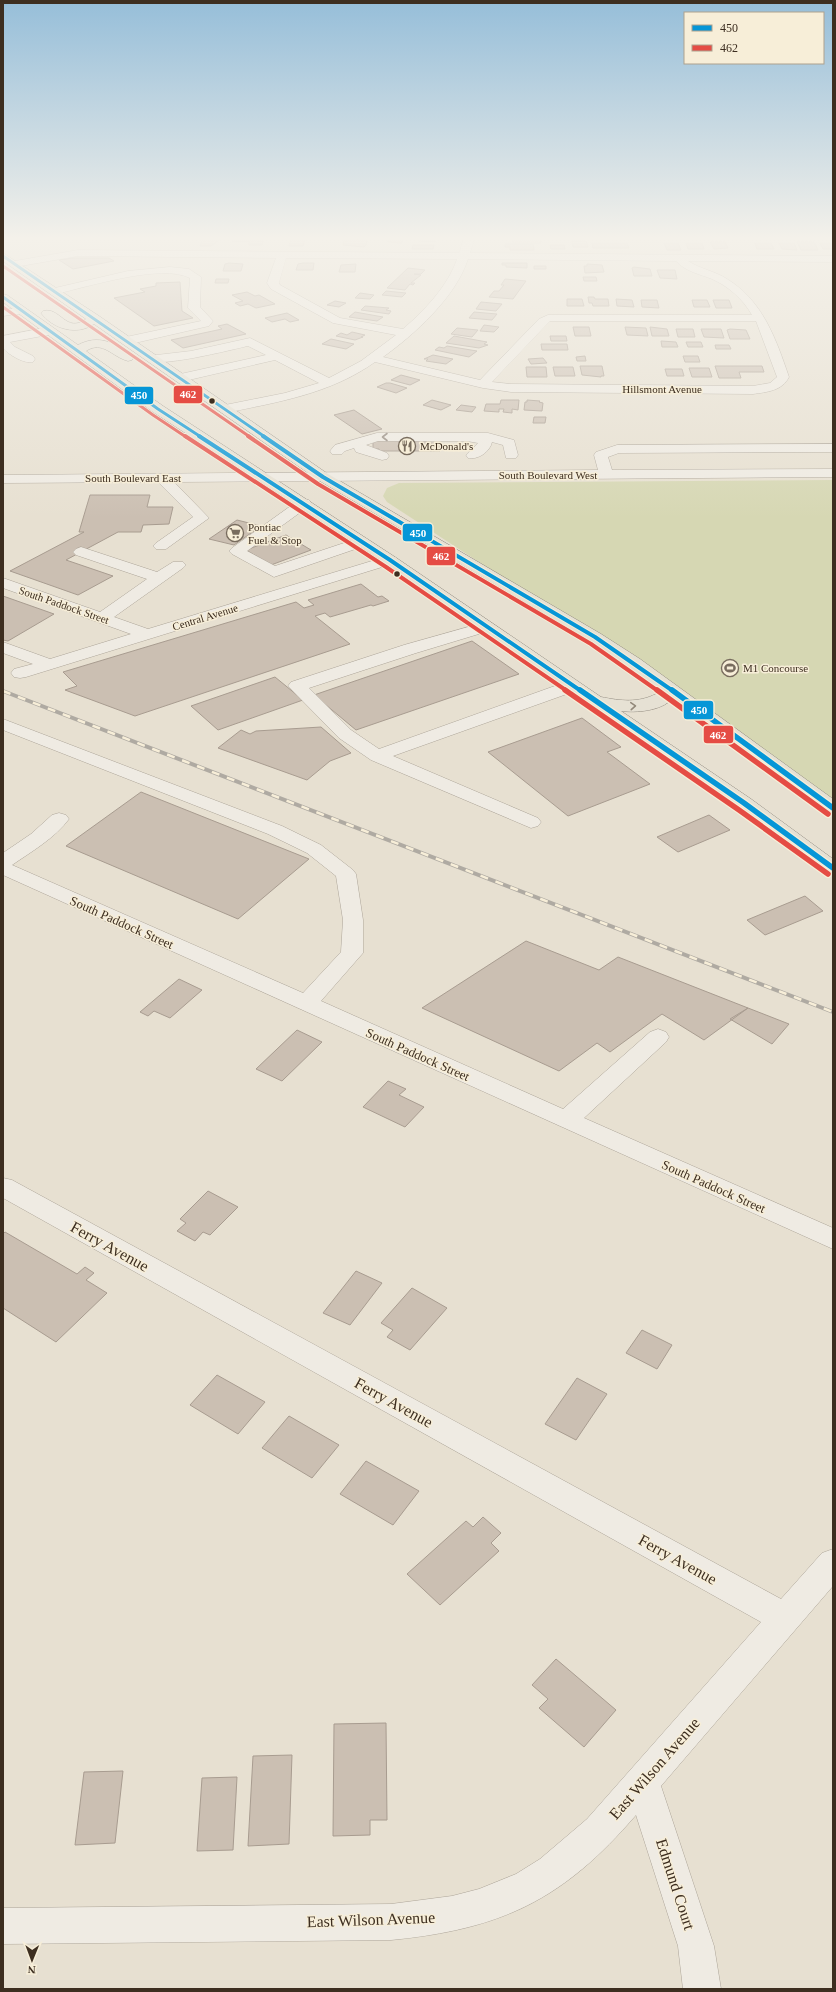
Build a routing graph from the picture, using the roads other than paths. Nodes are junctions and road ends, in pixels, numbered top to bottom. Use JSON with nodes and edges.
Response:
{"nodes":[{"id":1,"x":40,"y":332,"type":"edge"},
{"id":2,"x":52,"y":332,"type":"edge"},
{"id":3,"x":113,"y":332,"type":"edge"},
{"id":4,"x":170,"y":332,"type":"edge"},
{"id":5,"x":399,"y":332,"type":"edge"},
{"id":6,"x":533,"y":332,"type":"edge"},
{"id":7,"x":765,"y":332,"type":"edge"},
{"id":8,"x":405,"y":333,"type":"joint"},
{"id":9,"x":3,"y":340,"type":"edge"},
{"id":10,"x":126,"y":342,"type":"junction"},
{"id":11,"x":77,"y":351,"type":"junction"},
{"id":12,"x":277,"y":356,"type":"junction"},
{"id":13,"x":373,"y":358,"type":"junction"},
{"id":14,"x":29,"y":359,"type":"dead end"},
{"id":15,"x":152,"y":359,"type":"junction"},
{"id":16,"x":180,"y":378,"type":"junction"},
{"id":17,"x":328,"y":383,"type":"junction"},
{"id":18,"x":483,"y":384,"type":"junction"},
{"id":19,"x":225,"y":409,"type":"junction"},
{"id":20,"x":461,"y":436,"type":"junction"},
{"id":21,"x":365,"y":440,"type":"junction"},
{"id":22,"x":833,"y":448,"type":"edge"},
{"id":23,"x":337,"y":451,"type":"dead end"},
{"id":24,"x":473,"y":455,"type":"dead end"},
{"id":25,"x":510,"y":455,"type":"dead end"},
{"id":26,"x":382,"y":456,"type":"dead end"},
{"id":27,"x":833,"y":474,"type":"edge"},
{"id":28,"x":606,"y":475,"type":"junction"},
{"id":29,"x":263,"y":477,"type":"junction"},
{"id":30,"x":323,"y":477,"type":"junction"},
{"id":31,"x":162,"y":478,"type":"junction"},
{"id":32,"x":3,"y":479,"type":"edge"},
{"id":33,"x":304,"y":503,"type":"junction"},
{"id":34,"x":362,"y":542,"type":"junction"},
{"id":35,"x":161,"y":546,"type":"dead end"},
{"id":36,"x":81,"y":552,"type":"dead end"},
{"id":37,"x":390,"y":560,"type":"junction"},
{"id":38,"x":300,"y":563,"type":"junction"},
{"id":39,"x":178,"y":565,"type":"dead end"},
{"id":40,"x":160,"y":578,"type":"junction"},
{"id":41,"x":325,"y":580,"type":"junction"},
{"id":42,"x":3,"y":584,"type":"edge"},
{"id":43,"x":101,"y":618,"type":"junction"},
{"id":44,"x":486,"y":627,"type":"junction"},
{"id":45,"x":148,"y":634,"type":"junction"},
{"id":46,"x":3,"y":647,"type":"edge"},
{"id":47,"x":49,"y":664,"type":"junction"},
{"id":48,"x":20,"y":673,"type":"dead end"},
{"id":49,"x":572,"y":686,"type":"junction"},
{"id":50,"x":666,"y":686,"type":"junction"},
{"id":51,"x":595,"y":701,"type":"junction"},
{"id":52,"x":3,"y":724,"type":"edge"},
{"id":53,"x":377,"y":756,"type":"junction"},
{"id":54,"x":833,"y":808,"type":"edge"},
{"id":55,"x":59,"y":819,"type":"dead end"},
{"id":56,"x":531,"y":822,"type":"dead end"},
{"id":57,"x":3,"y":862,"type":"edge"},
{"id":58,"x":3,"y":868,"type":"edge"},
{"id":59,"x":833,"y":868,"type":"edge"},
{"id":60,"x":306,"y":1004,"type":"junction"},
{"id":61,"x":658,"y":1038,"type":"dead end"},
{"id":62,"x":566,"y":1120,"type":"junction"},
{"id":63,"x":3,"y":1187,"type":"edge"},
{"id":64,"x":833,"y":1239,"type":"edge"},
{"id":65,"x":833,"y":1563,"type":"edge"},
{"id":66,"x":785,"y":1618,"type":"junction"},
{"id":67,"x":642,"y":1781,"type":"junction"},
{"id":68,"x":3,"y":1926,"type":"edge"},
{"id":69,"x":702,"y":1989,"type":"edge"}],
"edges":[{"from":1,"to":9,"type":"street"},
{"from":2,"to":11,"type":"main road"},
{"from":3,"to":10,"type":"main road"},
{"from":4,"to":10,"type":"street"},
{"from":5,"to":8,"type":"street"},
{"from":6,"to":18,"type":"street"},
{"from":7,"to":18,"type":"street","name":"Hillsmont Avenue"},
{"from":8,"to":13,"type":"street"},
{"from":9,"to":14,"type":"street"},
{"from":10,"to":15,"type":"main road"},
{"from":11,"to":19,"type":"main road"},
{"from":11,"to":29,"type":"main road"},
{"from":12,"to":15,"type":"street"},
{"from":12,"to":16,"type":"street"},
{"from":12,"to":17,"type":"street"},
{"from":13,"to":17,"type":"street"},
{"from":13,"to":18,"type":"street","name":"Hillsmont Avenue"},
{"from":15,"to":16,"type":"main road"},
{"from":16,"to":19,"type":"main road"},
{"from":17,"to":19,"type":"street"},
{"from":19,"to":30,"type":"main road"},
{"from":20,"to":21,"type":"street","one_way":true},
{"from":20,"to":24,"type":"street"},
{"from":20,"to":25,"type":"street"},
{"from":21,"to":23,"type":"street"},
{"from":21,"to":26,"type":"street"},
{"from":22,"to":28,"type":"street"},
{"from":27,"to":28,"type":"street","name":"South Boulevard West"},
{"from":28,"to":30,"type":"street","name":"South Boulevard West"},
{"from":29,"to":30,"type":"street","name":"South Boulevard West"},
{"from":29,"to":31,"type":"street","name":"South Boulevard East"},
{"from":29,"to":33,"type":"main road"},
{"from":30,"to":50,"type":"main road"},
{"from":31,"to":32,"type":"street","name":"South Boulevard East"},
{"from":31,"to":35,"type":"street"},
{"from":33,"to":34,"type":"main road"},
{"from":33,"to":38,"type":"street"},
{"from":34,"to":37,"type":"main road"},
{"from":34,"to":38,"type":"street"},
{"from":36,"to":40,"type":"street"},
{"from":37,"to":41,"type":"street","name":"Central Avenue"},
{"from":37,"to":44,"type":"main road"},
{"from":38,"to":41,"type":"street"},
{"from":39,"to":40,"type":"street"},
{"from":40,"to":43,"type":"street"},
{"from":41,"to":45,"type":"street","name":"Central Avenue"},
{"from":42,"to":43,"type":"street","name":"South Paddock Street"},
{"from":43,"to":45,"type":"street","name":"South Paddock Street"},
{"from":44,"to":49,"type":"main road"},
{"from":44,"to":53,"type":"street"},
{"from":45,"to":47,"type":"street","name":"Central Avenue"},
{"from":46,"to":47,"type":"street"},
{"from":47,"to":48,"type":"street","name":"Central Avenue"},
{"from":49,"to":51,"type":"main road"},
{"from":49,"to":53,"type":"street"},
{"from":51,"to":50,"type":"main road","one_way":true},
{"from":50,"to":54,"type":"main road"},
{"from":51,"to":59,"type":"main road"},
{"from":52,"to":60,"type":"street"},
{"from":53,"to":56,"type":"street"},
{"from":55,"to":57,"type":"street"},
{"from":58,"to":60,"type":"street","name":"South Paddock Street"},
{"from":60,"to":62,"type":"street","name":"South Paddock Street"},
{"from":61,"to":62,"type":"street"},
{"from":62,"to":64,"type":"street","name":"South Paddock Street"},
{"from":63,"to":66,"type":"street","name":"Ferry Avenue"},
{"from":65,"to":66,"type":"street","name":"East Wilson Avenue"},
{"from":66,"to":67,"type":"street","name":"East Wilson Avenue"},
{"from":67,"to":68,"type":"street","name":"East Wilson Avenue"},
{"from":67,"to":69,"type":"street","name":"Edmund Court"}]}
